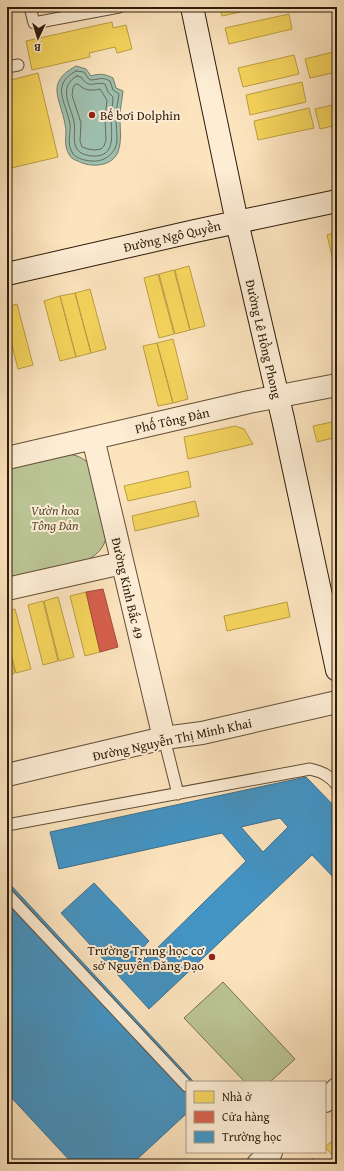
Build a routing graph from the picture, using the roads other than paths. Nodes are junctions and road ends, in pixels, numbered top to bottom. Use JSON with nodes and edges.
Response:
{"nodes":[{"id":1,"x":30,"y":7,"type":"edge"},
{"id":2,"x":119,"y":7,"type":"edge"},
{"id":3,"x":192,"y":7,"type":"edge"},
{"id":4,"x":337,"y":201,"type":"edge"},
{"id":5,"x":237,"y":222,"type":"junction"},
{"id":6,"x":7,"y":274,"type":"edge"},
{"id":7,"x":337,"y":385,"type":"edge"},
{"id":8,"x":277,"y":397,"type":"junction"},
{"id":9,"x":93,"y":438,"type":"junction"},
{"id":10,"x":7,"y":458,"type":"edge"},
{"id":11,"x":122,"y":563,"type":"junction"},
{"id":12,"x":7,"y":589,"type":"edge"},
{"id":13,"x":337,"y":670,"type":"edge"},
{"id":14,"x":337,"y":702,"type":"edge"},
{"id":15,"x":164,"y":738,"type":"junction"},
{"id":16,"x":7,"y":775,"type":"edge"},
{"id":17,"x":337,"y":785,"type":"edge"},
{"id":18,"x":178,"y":794,"type":"junction"},
{"id":19,"x":7,"y":825,"type":"edge"},
{"id":20,"x":7,"y":894,"type":"edge"},
{"id":21,"x":186,"y":1085,"type":"edge"},
{"id":22,"x":337,"y":1089,"type":"edge"},
{"id":23,"x":326,"y":1100,"type":"edge"}],
"edges":[{"from":1,"to":2,"type":"lane"},
{"from":3,"to":5,"type":"street","name":"Đường Lê Hồng Phong"},
{"from":4,"to":5,"type":"street","name":"Đường Ngô Quyền"},
{"from":5,"to":6,"type":"street","name":"Đường Ngô Quyền"},
{"from":5,"to":8,"type":"street","name":"Đường Lê Hồng Phong"},
{"from":7,"to":8,"type":"street","name":"Phố Tông Đản"},
{"from":8,"to":9,"type":"street","name":"Phố Tông Đản"},
{"from":8,"to":13,"type":"street","name":"Đường Lê Hồng Phong"},
{"from":9,"to":10,"type":"street","name":"Phố Tông Đản"},
{"from":9,"to":11,"type":"street","name":"Đường Kinh Bắc 49"},
{"from":11,"to":12,"type":"street"},
{"from":11,"to":15,"type":"street","name":"Đường Kinh Bắc 49"},
{"from":14,"to":15,"type":"street","name":"Đường Nguyễn Thị Minh Khai"},
{"from":15,"to":16,"type":"street","name":"Đường Nguyễn Thị Minh Khai"},
{"from":15,"to":18,"type":"lane"},
{"from":17,"to":18,"type":"lane"},
{"from":18,"to":19,"type":"lane"},
{"from":20,"to":21,"type":"lane"},
{"from":22,"to":23,"type":"street"}]}
